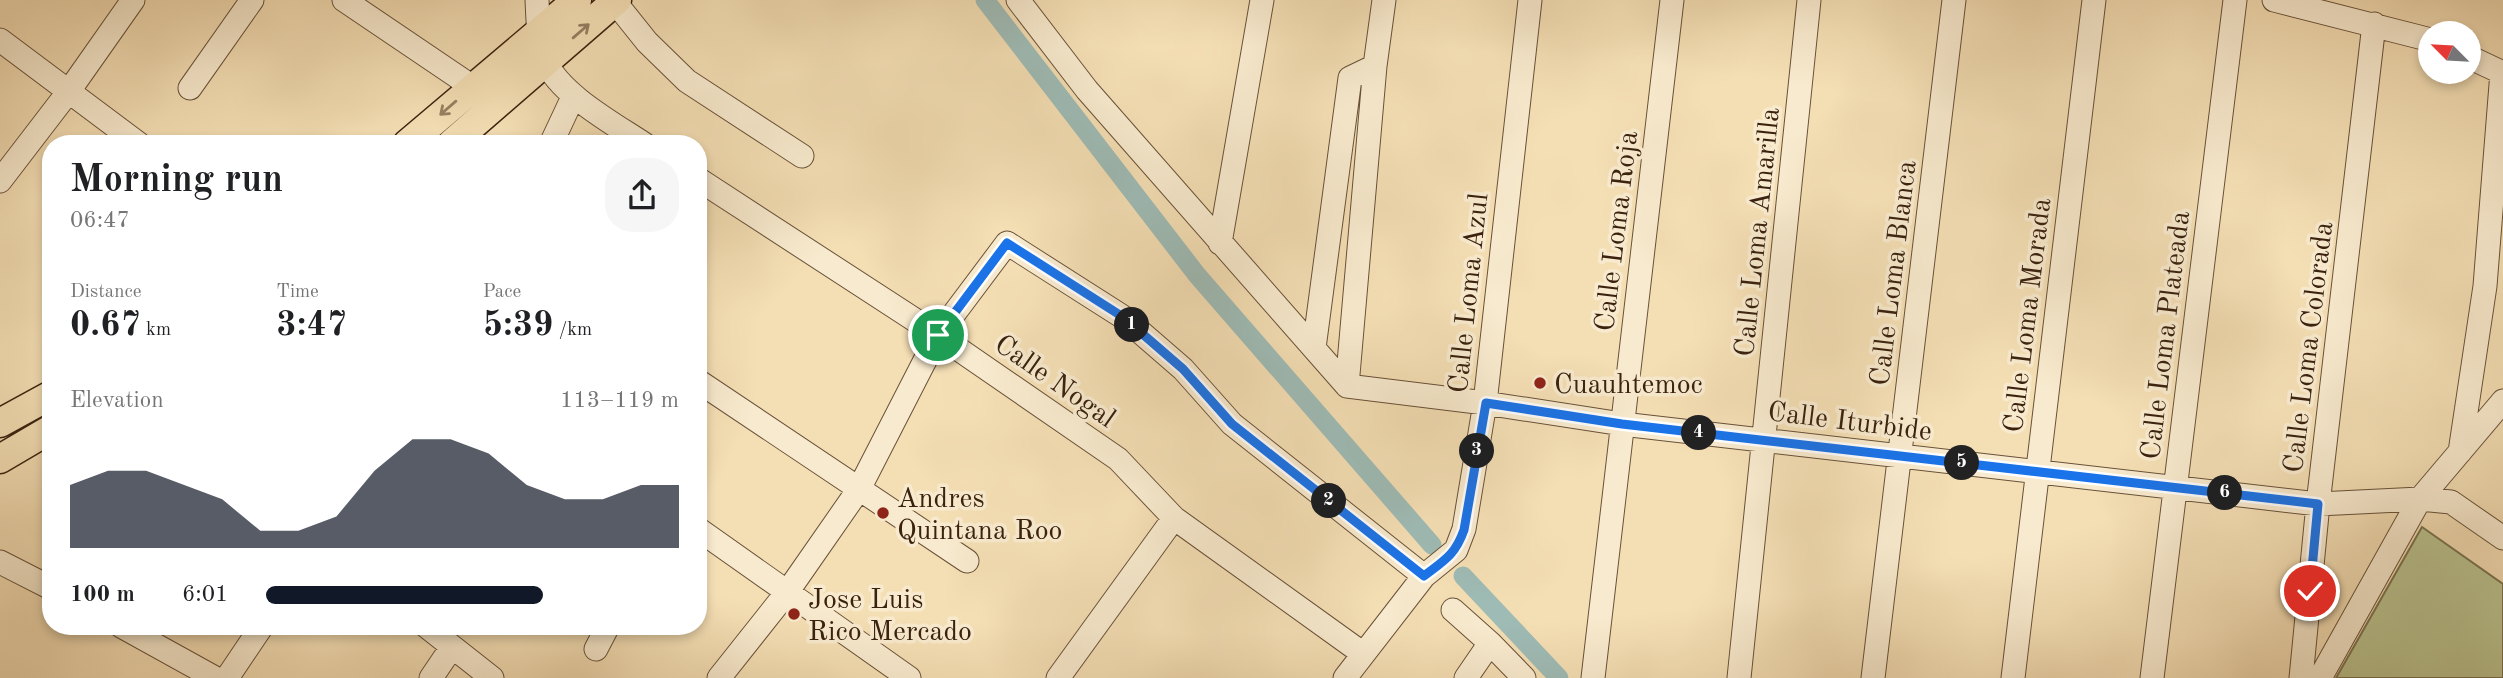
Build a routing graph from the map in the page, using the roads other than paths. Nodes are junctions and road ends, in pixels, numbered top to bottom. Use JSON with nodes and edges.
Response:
{"nodes":[{"id":1,"x":133,"y":0,"type":"edge"},
{"id":2,"x":253,"y":0,"type":"edge"},
{"id":3,"x":344,"y":0,"type":"edge"},
{"id":4,"x":537,"y":0,"type":"edge"},
{"id":5,"x":577,"y":0,"type":"edge"},
{"id":6,"x":1018,"y":0,"type":"edge"},
{"id":7,"x":1262,"y":0,"type":"edge"},
{"id":8,"x":1384,"y":0,"type":"edge"},
{"id":9,"x":1530,"y":0,"type":"edge"},
{"id":10,"x":1672,"y":0,"type":"edge"},
{"id":11,"x":1809,"y":0,"type":"edge"},
{"id":12,"x":1954,"y":0,"type":"edge"},
{"id":13,"x":2094,"y":0,"type":"edge"},
{"id":14,"x":2235,"y":0,"type":"edge"},
{"id":15,"x":2274,"y":0,"type":"edge"},
{"id":16,"x":616,"y":1,"type":"edge"},
{"id":17,"x":2374,"y":24,"type":"junction"},
{"id":18,"x":539,"y":34,"type":"junction"},
{"id":19,"x":2418,"y":36,"type":"edge"},
{"id":20,"x":0,"y":40,"type":"edge"},
{"id":21,"x":546,"y":62,"type":"junction"},
{"id":22,"x":2482,"y":63,"type":"edge"},
{"id":23,"x":1375,"y":66,"type":"junction"},
{"id":24,"x":2502,"y":72,"type":"edge"},
{"id":25,"x":473,"y":87,"type":"junction"},
{"id":26,"x":190,"y":88,"type":"dead end"},
{"id":27,"x":69,"y":91,"type":"junction"},
{"id":28,"x":573,"y":97,"type":"junction"},
{"id":29,"x":497,"y":104,"type":"junction"},
{"id":30,"x":127,"y":135,"type":"edge"},
{"id":31,"x":417,"y":135,"type":"edge"},
{"id":32,"x":461,"y":135,"type":"edge"},
{"id":33,"x":555,"y":135,"type":"edge"},
{"id":34,"x":630,"y":135,"type":"edge"},
{"id":35,"x":802,"y":156,"type":"dead end"},
{"id":36,"x":0,"y":181,"type":"edge"},
{"id":37,"x":707,"y":185,"type":"edge"},
{"id":38,"x":1220,"y":243,"type":"junction"},
{"id":39,"x":938,"y":335,"type":"junction"},
{"id":40,"x":1314,"y":348,"type":"junction"},
{"id":41,"x":1347,"y":386,"type":"junction"},
{"id":42,"x":42,"y":388,"type":"edge"},
{"id":43,"x":707,"y":388,"type":"edge"},
{"id":44,"x":2503,"y":401,"type":"edge"},
{"id":45,"x":1486,"y":403,"type":"junction"},
{"id":46,"x":0,"y":423,"type":"edge"},
{"id":47,"x":1622,"y":424,"type":"junction"},
{"id":48,"x":42,"y":434,"type":"edge"},
{"id":49,"x":1765,"y":440,"type":"junction"},
{"id":50,"x":2460,"y":452,"type":"junction"},
{"id":51,"x":1900,"y":456,"type":"junction"},
{"id":52,"x":0,"y":459,"type":"edge"},
{"id":53,"x":2037,"y":471,"type":"junction"},
{"id":54,"x":2175,"y":488,"type":"junction"},
{"id":55,"x":859,"y":489,"type":"junction"},
{"id":56,"x":2420,"y":499,"type":"junction"},
{"id":57,"x":2318,"y":504,"type":"junction"},
{"id":58,"x":1174,"y":518,"type":"junction"},
{"id":59,"x":707,"y":535,"type":"edge"},
{"id":60,"x":2503,"y":538,"type":"edge"},
{"id":61,"x":967,"y":561,"type":"dead end"},
{"id":62,"x":0,"y":562,"type":"edge"},
{"id":63,"x":1424,"y":576,"type":"junction"},
{"id":64,"x":42,"y":583,"type":"edge"},
{"id":65,"x":788,"y":591,"type":"junction"},
{"id":66,"x":1453,"y":610,"type":"dead end"},
{"id":67,"x":137,"y":635,"type":"edge"},
{"id":68,"x":256,"y":635,"type":"edge"},
{"id":69,"x":437,"y":635,"type":"edge"},
{"id":70,"x":603,"y":635,"type":"edge"},
{"id":71,"x":1490,"y":643,"type":"junction"},
{"id":72,"x":452,"y":647,"type":"junction"},
{"id":73,"x":596,"y":649,"type":"dead end"},
{"id":74,"x":1362,"y":653,"type":"junction"},
{"id":75,"x":215,"y":678,"type":"edge"},
{"id":76,"x":227,"y":678,"type":"edge"},
{"id":77,"x":431,"y":678,"type":"edge"},
{"id":78,"x":492,"y":678,"type":"edge"},
{"id":79,"x":719,"y":678,"type":"edge"},
{"id":80,"x":909,"y":678,"type":"edge"},
{"id":81,"x":1058,"y":678,"type":"edge"},
{"id":82,"x":1345,"y":678,"type":"edge"},
{"id":83,"x":1466,"y":678,"type":"edge"},
{"id":84,"x":1524,"y":678,"type":"edge"},
{"id":85,"x":1592,"y":678,"type":"edge"},
{"id":86,"x":1738,"y":678,"type":"edge"},
{"id":87,"x":1873,"y":678,"type":"edge"},
{"id":88,"x":2012,"y":678,"type":"edge"},
{"id":89,"x":2152,"y":678,"type":"edge"},
{"id":90,"x":2301,"y":678,"type":"edge"},
{"id":91,"x":2320,"y":678,"type":"edge"}],
"edges":[{"from":1,"to":27,"type":"street"},
{"from":2,"to":26,"type":"street"},
{"from":3,"to":25,"type":"street"},
{"from":4,"to":18,"type":"street"},
{"from":5,"to":18,"type":"main road"},
{"from":6,"to":38,"type":"street"},
{"from":7,"to":38,"type":"street"},
{"from":8,"to":23,"type":"street"},
{"from":9,"to":45,"type":"street","name":"Calle Loma Azul"},
{"from":10,"to":47,"type":"street","name":"Calle Loma Roja"},
{"from":11,"to":49,"type":"street","name":"Calle Loma Amarilla"},
{"from":12,"to":51,"type":"street","name":"Calle Loma Blanca"},
{"from":13,"to":53,"type":"street","name":"Calle Loma Morada"},
{"from":14,"to":54,"type":"street","name":"Calle Loma Plateada"},
{"from":15,"to":17,"type":"street"},
{"from":21,"to":16,"type":"main road","one_way":true},
{"from":16,"to":35,"type":"street"},
{"from":17,"to":19,"type":"street"},
{"from":17,"to":57,"type":"street","name":"Calle Loma Colorada"},
{"from":18,"to":21,"type":"street"},
{"from":18,"to":25,"type":"main road"},
{"from":20,"to":27,"type":"street"},
{"from":21,"to":28,"type":"street"},
{"from":21,"to":29,"type":"main road"},
{"from":22,"to":24,"type":"street"},
{"from":23,"to":40,"type":"street"},
{"from":23,"to":41,"type":"street"},
{"from":24,"to":50,"type":"street"},
{"from":25,"to":29,"type":"street"},
{"from":25,"to":31,"type":"main road","one_way":true},
{"from":27,"to":30,"type":"street"},
{"from":27,"to":36,"type":"street"},
{"from":28,"to":33,"type":"street"},
{"from":28,"to":34,"type":"street"},
{"from":29,"to":32,"type":"main road"},
{"from":37,"to":39,"type":"street","name":"Calle Nogal"},
{"from":38,"to":40,"type":"street"},
{"from":39,"to":55,"type":"street"},
{"from":39,"to":58,"type":"street","name":"Calle Nogal"},
{"from":39,"to":63,"type":"street"},
{"from":40,"to":41,"type":"street"},
{"from":41,"to":45,"type":"street","name":"Calle Iturbide"},
{"from":42,"to":46,"type":"main road"},
{"from":43,"to":55,"type":"street"},
{"from":44,"to":50,"type":"street"},
{"from":45,"to":47,"type":"street","name":"Calle Iturbide"},
{"from":45,"to":63,"type":"street","name":"Calle Loma Azul"},
{"from":47,"to":49,"type":"street","name":"Calle Iturbide"},
{"from":47,"to":85,"type":"street","name":"Calle Loma Roja"},
{"from":48,"to":52,"type":"main road"},
{"from":49,"to":51,"type":"street","name":"Calle Iturbide"},
{"from":49,"to":86,"type":"street","name":"Calle Loma Amarilla"},
{"from":50,"to":56,"type":"street"},
{"from":51,"to":53,"type":"street","name":"Calle Iturbide"},
{"from":51,"to":87,"type":"street","name":"Calle Loma Blanca"},
{"from":53,"to":54,"type":"street","name":"Calle Iturbide"},
{"from":53,"to":88,"type":"street","name":"Calle Loma Morada"},
{"from":54,"to":57,"type":"street","name":"Calle Iturbide"},
{"from":54,"to":89,"type":"street","name":"Calle Loma Plateada"},
{"from":55,"to":61,"type":"street"},
{"from":55,"to":65,"type":"street"},
{"from":56,"to":57,"type":"street","name":"Calle Iturbide"},
{"from":56,"to":60,"type":"street","name":"Calle Iturbide"},
{"from":56,"to":91,"type":"street"},
{"from":57,"to":90,"type":"street","name":"Calle Loma Colorada"},
{"from":58,"to":74,"type":"street","name":"Calle Nogal"},
{"from":58,"to":81,"type":"street"},
{"from":59,"to":65,"type":"street"},
{"from":62,"to":64,"type":"street"},
{"from":63,"to":74,"type":"street","name":"Calle Loma Azul"},
{"from":65,"to":79,"type":"street"},
{"from":65,"to":80,"type":"street"},
{"from":66,"to":71,"type":"street"},
{"from":67,"to":75,"type":"street"},
{"from":68,"to":76,"type":"street"},
{"from":69,"to":72,"type":"street"},
{"from":70,"to":73,"type":"street"},
{"from":71,"to":83,"type":"street"},
{"from":71,"to":84,"type":"street"},
{"from":72,"to":77,"type":"street"},
{"from":72,"to":78,"type":"street"},
{"from":74,"to":82,"type":"street","name":"Calle Loma Azul"}]}
